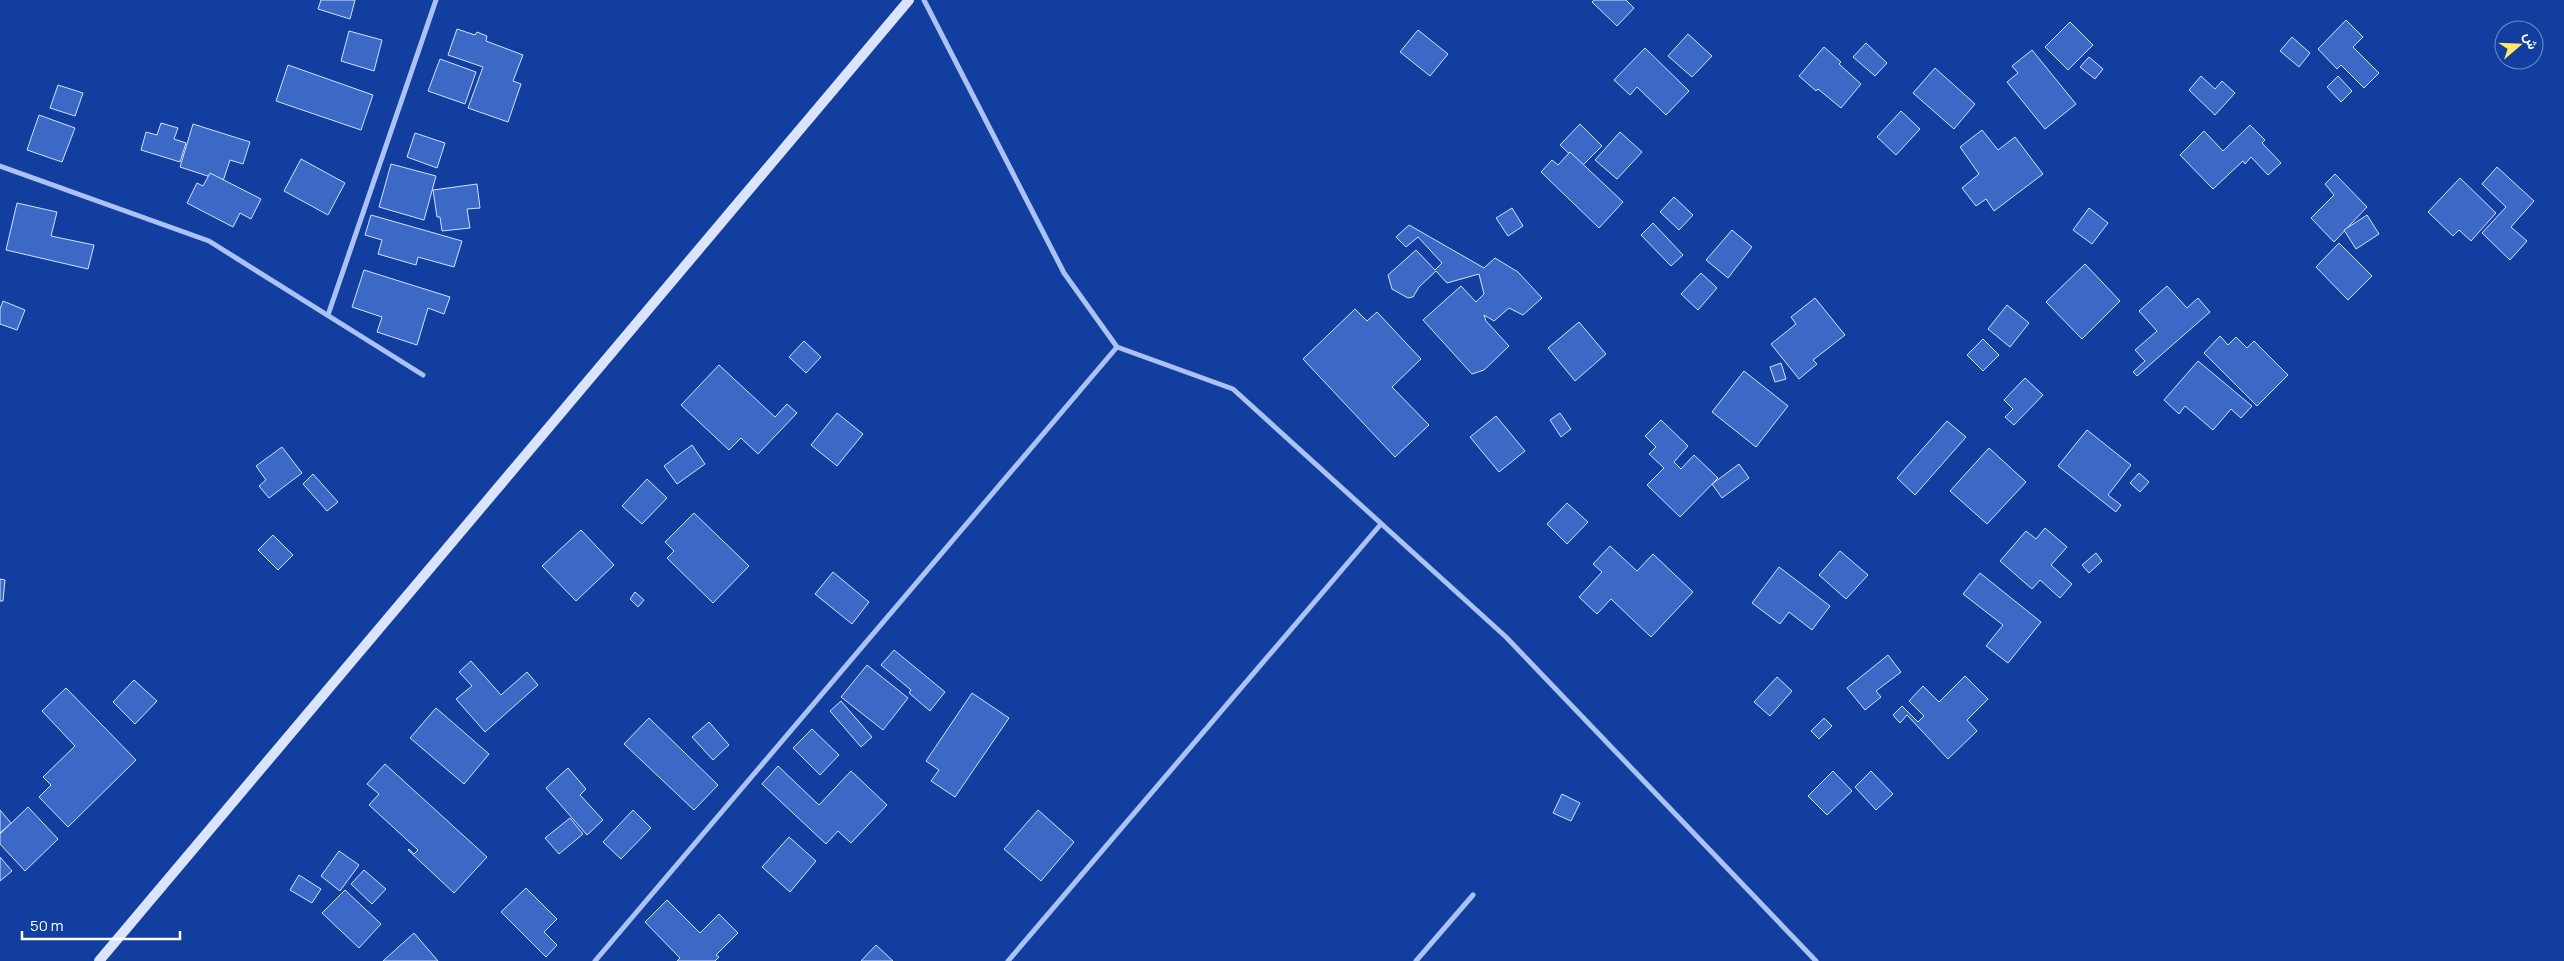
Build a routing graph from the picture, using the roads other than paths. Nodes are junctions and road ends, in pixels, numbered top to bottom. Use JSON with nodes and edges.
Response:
{"nodes":[{"id":1,"x":436,"y":0,"type":"edge"},
{"id":2,"x":909,"y":0,"type":"edge"},
{"id":3,"x":924,"y":0,"type":"edge"},
{"id":4,"x":0,"y":166,"type":"edge"},
{"id":5,"x":328,"y":315,"type":"junction"},
{"id":6,"x":1117,"y":348,"type":"junction"},
{"id":7,"x":423,"y":375,"type":"dead end"},
{"id":8,"x":1381,"y":524,"type":"junction"},
{"id":9,"x":1473,"y":895,"type":"dead end"},
{"id":10,"x":99,"y":961,"type":"edge"},
{"id":11,"x":595,"y":961,"type":"edge"},
{"id":12,"x":1008,"y":961,"type":"edge"},
{"id":13,"x":1416,"y":961,"type":"edge"},
{"id":14,"x":1816,"y":961,"type":"edge"}],
"edges":[{"from":1,"to":5,"type":"street"},
{"from":2,"to":10,"type":"street"},
{"from":3,"to":6,"type":"street"},
{"from":4,"to":5,"type":"street"},
{"from":5,"to":7,"type":"street"},
{"from":6,"to":8,"type":"street"},
{"from":6,"to":11,"type":"street"},
{"from":8,"to":12,"type":"street"},
{"from":8,"to":14,"type":"street"},
{"from":9,"to":13,"type":"street"}]}
